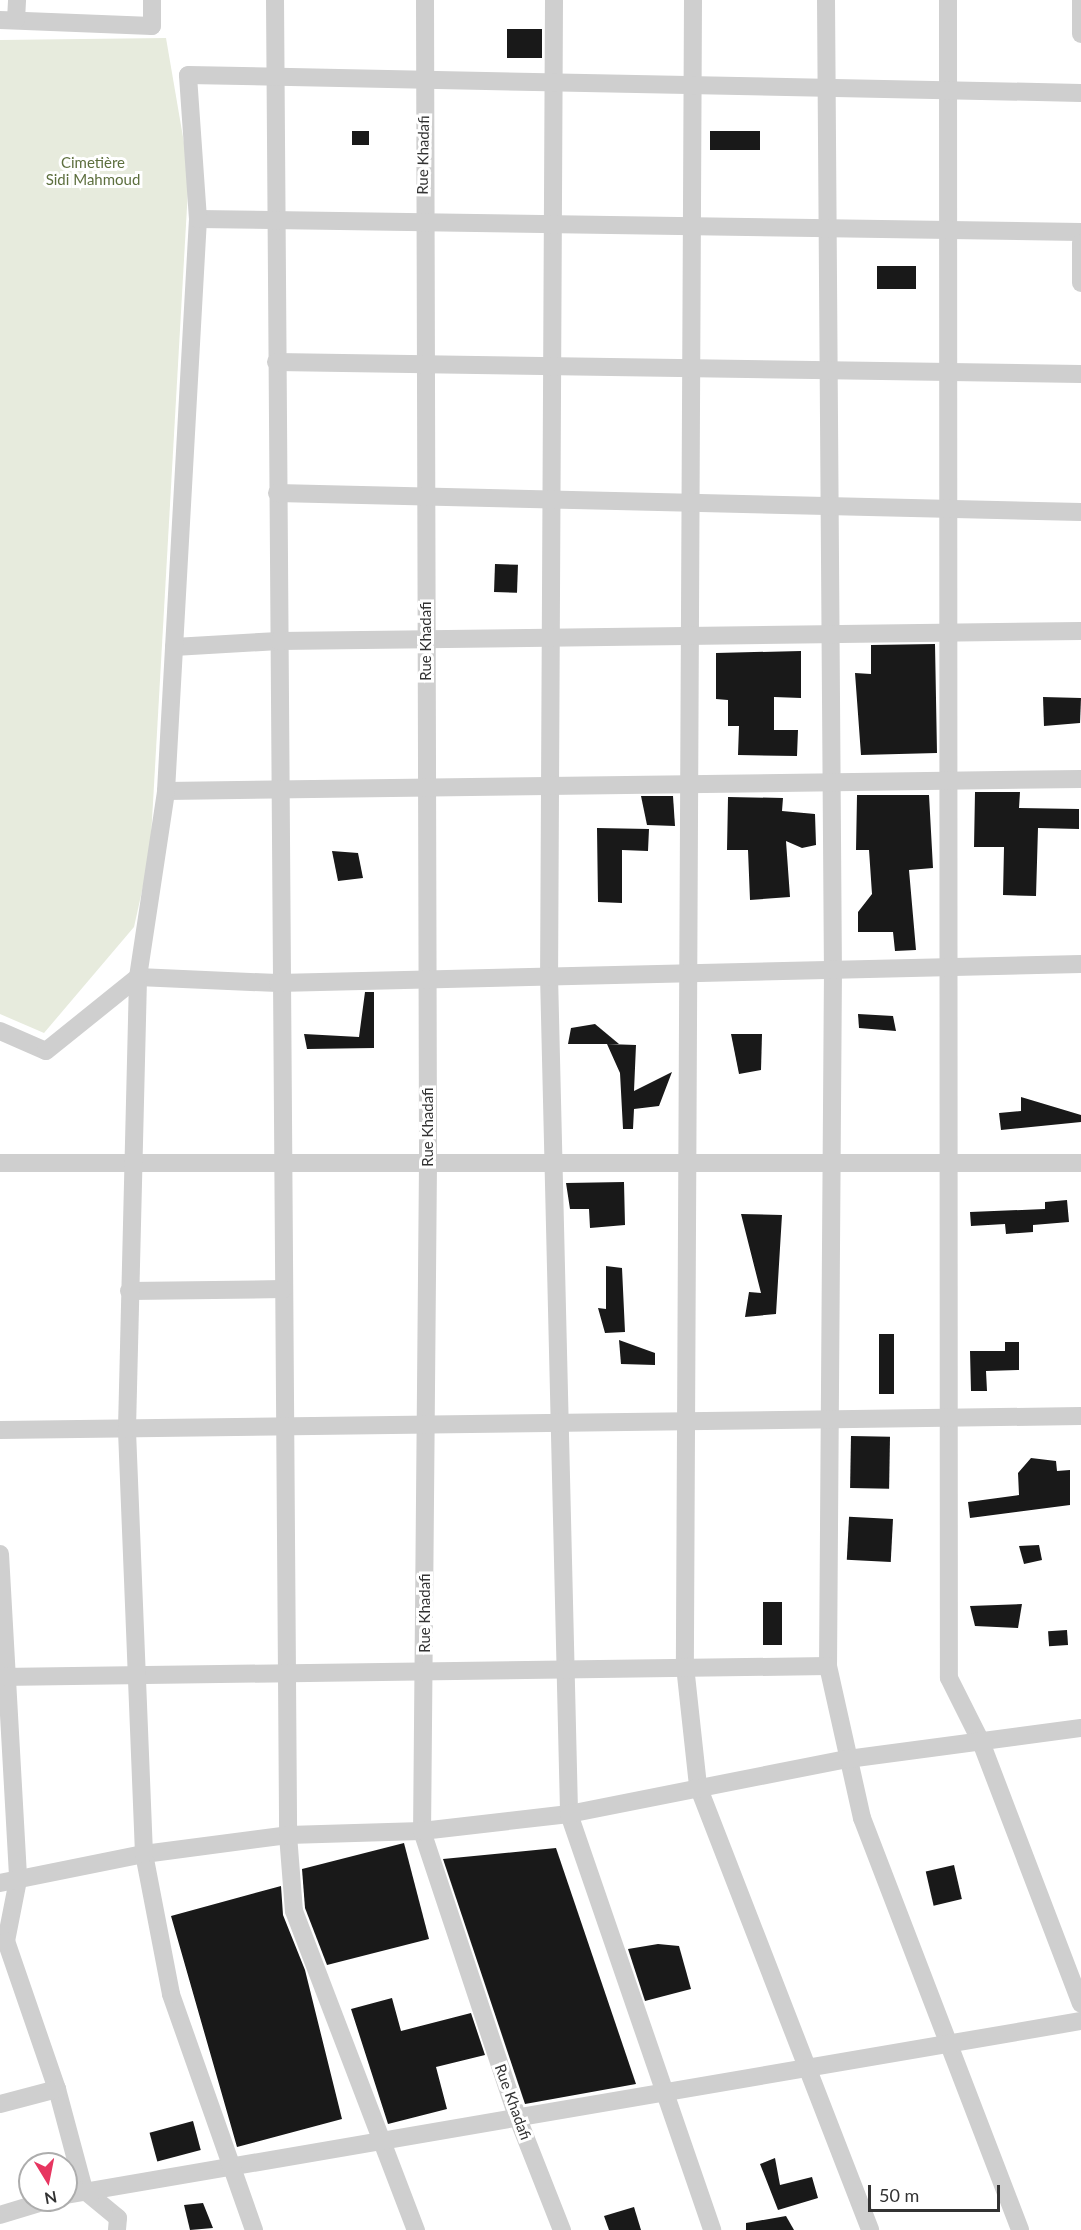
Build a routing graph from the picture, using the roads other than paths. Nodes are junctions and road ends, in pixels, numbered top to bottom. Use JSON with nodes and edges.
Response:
{"nodes":[{"id":1,"x":16,"y":0,"type":"edge"},
{"id":2,"x":152,"y":0,"type":"edge"},
{"id":3,"x":275,"y":0,"type":"edge"},
{"id":4,"x":426,"y":0,"type":"edge"},
{"id":5,"x":554,"y":0,"type":"edge"},
{"id":6,"x":693,"y":0,"type":"edge"},
{"id":7,"x":826,"y":0,"type":"edge"},
{"id":8,"x":948,"y":0,"type":"edge"},
{"id":9,"x":1081,"y":0,"type":"edge"},
{"id":10,"x":8,"y":20,"type":"edge"},
{"id":11,"x":1081,"y":34,"type":"edge"},
{"id":12,"x":275,"y":76,"type":"junction"},
{"id":13,"x":425,"y":80,"type":"junction"},
{"id":14,"x":553,"y":82,"type":"junction"},
{"id":15,"x":692,"y":85,"type":"junction"},
{"id":16,"x":827,"y":88,"type":"junction"},
{"id":17,"x":948,"y":90,"type":"junction"},
{"id":18,"x":1081,"y":93,"type":"edge"},
{"id":19,"x":198,"y":219,"type":"junction"},
{"id":20,"x":275,"y":220,"type":"junction"},
{"id":21,"x":422,"y":222,"type":"junction"},
{"id":22,"x":550,"y":224,"type":"junction"},
{"id":23,"x":693,"y":226,"type":"junction"},
{"id":24,"x":828,"y":229,"type":"junction"},
{"id":25,"x":947,"y":230,"type":"junction"},
{"id":26,"x":1081,"y":232,"type":"edge"},
{"id":27,"x":1081,"y":243,"type":"edge"},
{"id":28,"x":1081,"y":283,"type":"edge"},
{"id":29,"x":276,"y":362,"type":"junction"},
{"id":30,"x":425,"y":364,"type":"junction"},
{"id":31,"x":553,"y":366,"type":"junction"},
{"id":32,"x":692,"y":368,"type":"junction"},
{"id":33,"x":829,"y":370,"type":"junction"},
{"id":34,"x":947,"y":372,"type":"junction"},
{"id":35,"x":1081,"y":374,"type":"edge"},
{"id":36,"x":277,"y":493,"type":"junction"},
{"id":37,"x":424,"y":497,"type":"junction"},
{"id":38,"x":552,"y":500,"type":"junction"},
{"id":39,"x":690,"y":503,"type":"junction"},
{"id":40,"x":830,"y":506,"type":"junction"},
{"id":41,"x":947,"y":509,"type":"junction"},
{"id":42,"x":1081,"y":512,"type":"edge"},
{"id":43,"x":946,"y":631,"type":"junction"},
{"id":44,"x":1081,"y":631,"type":"edge"},
{"id":45,"x":831,"y":634,"type":"junction"},
{"id":46,"x":688,"y":639,"type":"junction"},
{"id":47,"x":549,"y":640,"type":"junction"},
{"id":48,"x":279,"y":641,"type":"junction"},
{"id":49,"x":427,"y":641,"type":"junction"},
{"id":50,"x":174,"y":647,"type":"junction"},
{"id":51,"x":1081,"y":779,"type":"edge"},
{"id":52,"x":946,"y":781,"type":"junction"},
{"id":53,"x":832,"y":782,"type":"junction"},
{"id":54,"x":688,"y":784,"type":"junction"},
{"id":55,"x":424,"y":785,"type":"junction"},
{"id":56,"x":549,"y":786,"type":"junction"},
{"id":57,"x":278,"y":790,"type":"junction"},
{"id":58,"x":166,"y":791,"type":"junction"},
{"id":59,"x":1081,"y":964,"type":"edge"},
{"id":60,"x":945,"y":967,"type":"junction"},
{"id":61,"x":833,"y":969,"type":"junction"},
{"id":62,"x":686,"y":972,"type":"junction"},
{"id":63,"x":549,"y":975,"type":"junction"},
{"id":64,"x":138,"y":976,"type":"junction"},
{"id":65,"x":426,"y":979,"type":"junction"},
{"id":66,"x":278,"y":983,"type":"junction"},
{"id":67,"x":0,"y":1031,"type":"edge"},
{"id":68,"x":0,"y":1163,"type":"edge"},
{"id":69,"x":132,"y":1163,"type":"junction"},
{"id":70,"x":281,"y":1163,"type":"junction"},
{"id":71,"x":428,"y":1163,"type":"junction"},
{"id":72,"x":555,"y":1163,"type":"junction"},
{"id":73,"x":690,"y":1163,"type":"junction"},
{"id":74,"x":831,"y":1163,"type":"junction"},
{"id":75,"x":949,"y":1163,"type":"junction"},
{"id":76,"x":1081,"y":1163,"type":"edge"},
{"id":77,"x":283,"y":1289,"type":"junction"},
{"id":78,"x":129,"y":1291,"type":"junction"},
{"id":79,"x":1081,"y":1416,"type":"edge"},
{"id":80,"x":950,"y":1418,"type":"junction"},
{"id":81,"x":830,"y":1419,"type":"junction"},
{"id":82,"x":687,"y":1420,"type":"junction"},
{"id":83,"x":561,"y":1423,"type":"junction"},
{"id":84,"x":424,"y":1424,"type":"junction"},
{"id":85,"x":285,"y":1426,"type":"junction"},
{"id":86,"x":127,"y":1429,"type":"junction"},
{"id":87,"x":0,"y":1430,"type":"edge"},
{"id":88,"x":0,"y":1554,"type":"edge"},
{"id":89,"x":685,"y":1666,"type":"junction"},
{"id":90,"x":828,"y":1666,"type":"junction"},
{"id":91,"x":566,"y":1670,"type":"junction"},
{"id":92,"x":426,"y":1671,"type":"junction"},
{"id":93,"x":287,"y":1673,"type":"junction"},
{"id":94,"x":134,"y":1675,"type":"junction"},
{"id":95,"x":5,"y":1677,"type":"edge"},
{"id":96,"x":1081,"y":1728,"type":"edge"},
{"id":97,"x":981,"y":1742,"type":"junction"},
{"id":98,"x":848,"y":1759,"type":"junction"},
{"id":99,"x":698,"y":1786,"type":"junction"},
{"id":100,"x":569,"y":1814,"type":"junction"},
{"id":101,"x":422,"y":1832,"type":"junction"},
{"id":102,"x":288,"y":1835,"type":"junction"},
{"id":103,"x":144,"y":1854,"type":"junction"},
{"id":104,"x":9,"y":1881,"type":"edge"},
{"id":105,"x":1081,"y":2004,"type":"edge"},
{"id":106,"x":1081,"y":2021,"type":"edge"},
{"id":107,"x":948,"y":2044,"type":"junction"},
{"id":108,"x":807,"y":2068,"type":"junction"},
{"id":109,"x":57,"y":2089,"type":"junction"},
{"id":110,"x":664,"y":2092,"type":"junction"},
{"id":111,"x":0,"y":2104,"type":"edge"},
{"id":112,"x":517,"y":2116,"type":"junction"},
{"id":113,"x":383,"y":2139,"type":"junction"},
{"id":114,"x":68,"y":2152,"type":"edge"},
{"id":115,"x":230,"y":2165,"type":"junction"},
{"id":116,"x":78,"y":2191,"type":"edge"},
{"id":117,"x":78,"y":2194,"type":"edge"},
{"id":118,"x":18,"y":2209,"type":"edge"},
{"id":119,"x":0,"y":2215,"type":"edge"},
{"id":120,"x":117,"y":2230,"type":"edge"},
{"id":121,"x":254,"y":2230,"type":"edge"},
{"id":122,"x":416,"y":2230,"type":"edge"},
{"id":123,"x":562,"y":2230,"type":"edge"},
{"id":124,"x":712,"y":2230,"type":"edge"},
{"id":125,"x":870,"y":2230,"type":"edge"},
{"id":126,"x":1020,"y":2230,"type":"edge"}],
"edges":[{"from":1,"to":10,"type":"street"},
{"from":2,"to":10,"type":"street"},
{"from":3,"to":12,"type":"street"},
{"from":4,"to":13,"type":"street","name":"Rue Khadafi"},
{"from":5,"to":14,"type":"street"},
{"from":6,"to":15,"type":"street"},
{"from":7,"to":16,"type":"street"},
{"from":8,"to":17,"type":"street"},
{"from":9,"to":11,"type":"street"},
{"from":12,"to":13,"type":"street"},
{"from":12,"to":19,"type":"street"},
{"from":12,"to":20,"type":"street"},
{"from":13,"to":14,"type":"street"},
{"from":13,"to":21,"type":"street","name":"Rue Khadafi"},
{"from":14,"to":15,"type":"street"},
{"from":14,"to":22,"type":"street"},
{"from":15,"to":16,"type":"street"},
{"from":15,"to":23,"type":"street"},
{"from":16,"to":17,"type":"street"},
{"from":16,"to":24,"type":"street"},
{"from":17,"to":18,"type":"street"},
{"from":17,"to":25,"type":"street"},
{"from":19,"to":20,"type":"street"},
{"from":19,"to":50,"type":"street"},
{"from":20,"to":21,"type":"street"},
{"from":20,"to":29,"type":"street"},
{"from":21,"to":22,"type":"street"},
{"from":21,"to":30,"type":"street","name":"Rue Khadafi"},
{"from":22,"to":23,"type":"street"},
{"from":22,"to":31,"type":"street"},
{"from":23,"to":24,"type":"street"},
{"from":23,"to":32,"type":"street"},
{"from":24,"to":25,"type":"street"},
{"from":24,"to":33,"type":"street"},
{"from":25,"to":26,"type":"street"},
{"from":25,"to":34,"type":"street"},
{"from":27,"to":28,"type":"street"},
{"from":29,"to":30,"type":"street"},
{"from":29,"to":36,"type":"street"},
{"from":30,"to":31,"type":"street"},
{"from":30,"to":37,"type":"street","name":"Rue Khadafi"},
{"from":31,"to":32,"type":"street"},
{"from":31,"to":38,"type":"street"},
{"from":32,"to":33,"type":"street"},
{"from":32,"to":39,"type":"street"},
{"from":33,"to":34,"type":"street"},
{"from":33,"to":40,"type":"street"},
{"from":34,"to":35,"type":"street"},
{"from":34,"to":41,"type":"street"},
{"from":36,"to":37,"type":"street"},
{"from":36,"to":48,"type":"street"},
{"from":37,"to":38,"type":"street"},
{"from":37,"to":49,"type":"street","name":"Rue Khadafi"},
{"from":38,"to":39,"type":"street"},
{"from":38,"to":47,"type":"street"},
{"from":39,"to":40,"type":"street"},
{"from":39,"to":46,"type":"street"},
{"from":40,"to":41,"type":"street"},
{"from":40,"to":45,"type":"street"},
{"from":41,"to":42,"type":"street"},
{"from":41,"to":43,"type":"street"},
{"from":43,"to":44,"type":"street"},
{"from":43,"to":45,"type":"street"},
{"from":43,"to":52,"type":"street"},
{"from":45,"to":46,"type":"street"},
{"from":45,"to":53,"type":"street"},
{"from":46,"to":47,"type":"street"},
{"from":46,"to":54,"type":"street"},
{"from":47,"to":49,"type":"street"},
{"from":47,"to":56,"type":"street"},
{"from":48,"to":49,"type":"street"},
{"from":48,"to":50,"type":"street"},
{"from":48,"to":57,"type":"street"},
{"from":49,"to":55,"type":"street","name":"Rue Khadafi"},
{"from":50,"to":58,"type":"street"},
{"from":51,"to":52,"type":"street"},
{"from":52,"to":53,"type":"street"},
{"from":52,"to":60,"type":"street"},
{"from":53,"to":54,"type":"street"},
{"from":53,"to":61,"type":"street"},
{"from":54,"to":56,"type":"street"},
{"from":54,"to":62,"type":"street"},
{"from":55,"to":56,"type":"street"},
{"from":55,"to":57,"type":"street"},
{"from":55,"to":65,"type":"street","name":"Rue Khadafi"},
{"from":56,"to":63,"type":"street"},
{"from":57,"to":58,"type":"street"},
{"from":57,"to":66,"type":"street"},
{"from":58,"to":64,"type":"street"},
{"from":59,"to":60,"type":"street"},
{"from":60,"to":61,"type":"street"},
{"from":60,"to":75,"type":"street"},
{"from":61,"to":62,"type":"street"},
{"from":61,"to":74,"type":"street"},
{"from":62,"to":63,"type":"street"},
{"from":62,"to":73,"type":"street"},
{"from":63,"to":65,"type":"street"},
{"from":63,"to":72,"type":"street"},
{"from":64,"to":66,"type":"street"},
{"from":64,"to":67,"type":"street"},
{"from":64,"to":69,"type":"street"},
{"from":65,"to":66,"type":"street"},
{"from":65,"to":71,"type":"street","name":"Rue Khadafi"},
{"from":66,"to":70,"type":"street"},
{"from":68,"to":69,"type":"street"},
{"from":69,"to":70,"type":"street"},
{"from":69,"to":78,"type":"street"},
{"from":70,"to":71,"type":"street"},
{"from":70,"to":77,"type":"street"},
{"from":71,"to":72,"type":"street"},
{"from":71,"to":84,"type":"street","name":"Rue Khadafi"},
{"from":72,"to":73,"type":"street"},
{"from":72,"to":83,"type":"street"},
{"from":73,"to":74,"type":"street"},
{"from":73,"to":82,"type":"street"},
{"from":74,"to":75,"type":"street"},
{"from":74,"to":81,"type":"street"},
{"from":75,"to":76,"type":"street"},
{"from":75,"to":80,"type":"street"},
{"from":77,"to":78,"type":"street"},
{"from":77,"to":85,"type":"street"},
{"from":78,"to":86,"type":"street"},
{"from":79,"to":80,"type":"street"},
{"from":80,"to":81,"type":"street"},
{"from":80,"to":97,"type":"street"},
{"from":81,"to":82,"type":"street"},
{"from":81,"to":90,"type":"street"},
{"from":82,"to":83,"type":"street"},
{"from":82,"to":89,"type":"street"},
{"from":83,"to":84,"type":"street"},
{"from":83,"to":91,"type":"street"},
{"from":84,"to":85,"type":"street"},
{"from":84,"to":92,"type":"street","name":"Rue Khadafi"},
{"from":85,"to":86,"type":"street"},
{"from":85,"to":93,"type":"street"},
{"from":86,"to":87,"type":"street"},
{"from":86,"to":94,"type":"street"},
{"from":88,"to":95,"type":"street"},
{"from":89,"to":90,"type":"street"},
{"from":89,"to":91,"type":"street"},
{"from":89,"to":99,"type":"street"},
{"from":90,"to":98,"type":"street"},
{"from":91,"to":92,"type":"street"},
{"from":91,"to":100,"type":"street"},
{"from":92,"to":93,"type":"street"},
{"from":92,"to":101,"type":"street","name":"Rue Khadafi"},
{"from":93,"to":94,"type":"street"},
{"from":93,"to":102,"type":"street"},
{"from":94,"to":95,"type":"street"},
{"from":94,"to":103,"type":"street"},
{"from":95,"to":104,"type":"street"},
{"from":96,"to":97,"type":"street"},
{"from":97,"to":98,"type":"street"},
{"from":97,"to":105,"type":"street"},
{"from":98,"to":99,"type":"street"},
{"from":98,"to":107,"type":"street"},
{"from":99,"to":100,"type":"street"},
{"from":99,"to":108,"type":"street"},
{"from":100,"to":101,"type":"street"},
{"from":100,"to":110,"type":"street"},
{"from":101,"to":102,"type":"street"},
{"from":101,"to":112,"type":"street","name":"Rue Khadafi"},
{"from":102,"to":103,"type":"street"},
{"from":102,"to":113,"type":"street"},
{"from":103,"to":104,"type":"street"},
{"from":103,"to":115,"type":"street"},
{"from":104,"to":109,"type":"street"},
{"from":106,"to":107,"type":"street"},
{"from":107,"to":108,"type":"street"},
{"from":107,"to":126,"type":"street"},
{"from":108,"to":110,"type":"street"},
{"from":108,"to":125,"type":"street"},
{"from":109,"to":111,"type":"street"},
{"from":109,"to":114,"type":"street"},
{"from":110,"to":112,"type":"street"},
{"from":110,"to":124,"type":"street"},
{"from":112,"to":113,"type":"street"},
{"from":112,"to":123,"type":"street","name":"Rue Khadafi"},
{"from":113,"to":115,"type":"street"},
{"from":113,"to":122,"type":"street"},
{"from":115,"to":116,"type":"street"},
{"from":115,"to":121,"type":"street"},
{"from":117,"to":120,"type":"street"},
{"from":118,"to":119,"type":"street"}]}
